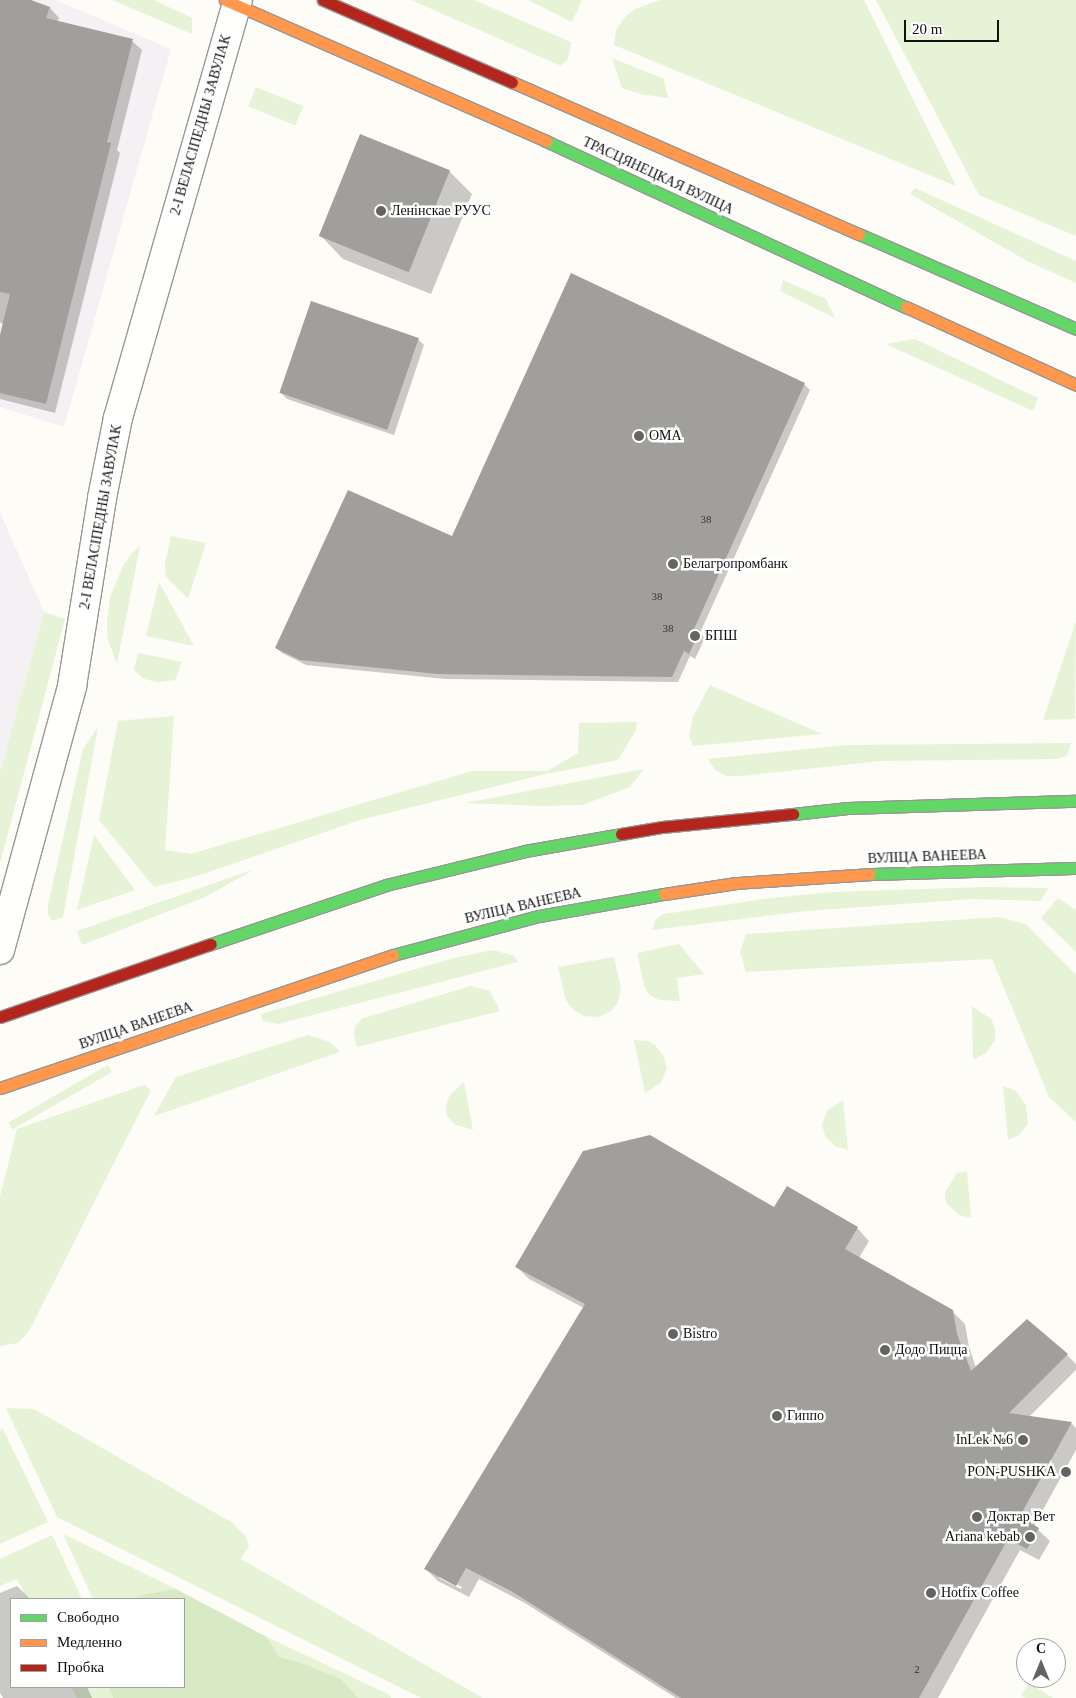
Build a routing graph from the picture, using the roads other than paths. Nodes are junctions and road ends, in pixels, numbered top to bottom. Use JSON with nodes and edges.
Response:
{"nodes":[{"id":1,"x":323,"y":0,"type":"edge"},
{"id":2,"x":233,"y":2,"type":"edge"},
{"id":3,"x":557,"y":128,"type":"dead end"},
{"id":4,"x":552,"y":144,"type":"junction"},
{"id":5,"x":1076,"y":329,"type":"edge"},
{"id":6,"x":1076,"y":385,"type":"edge"},
{"id":7,"x":1076,"y":801,"type":"edge"},
{"id":8,"x":1076,"y":868,"type":"edge"},
{"id":9,"x":0,"y":950,"type":"edge"},
{"id":10,"x":0,"y":1017,"type":"edge"},
{"id":11,"x":0,"y":1088,"type":"edge"}],
"edges":[{"from":1,"to":5,"type":"main road","name":"ТРАСЦЯНЕЦКАЯ ВУЛІЦА"},
{"from":2,"to":4,"type":"main road","name":"ТРАСЦЯНЕЦКАЯ ВУЛІЦА"},
{"from":2,"to":9,"type":"street","name":"2-І ВЕЛАСІПЕДНЫ ЗАВУЛАК"},
{"from":3,"to":4,"type":"main road"},
{"from":4,"to":6,"type":"main road","name":"ТРАСЦЯНЕЦКАЯ ВУЛІЦА"},
{"from":7,"to":10,"type":"main road"},
{"from":8,"to":11,"type":"main road","name":"ВУЛІЦА ВАНЕЕВА"}]}
